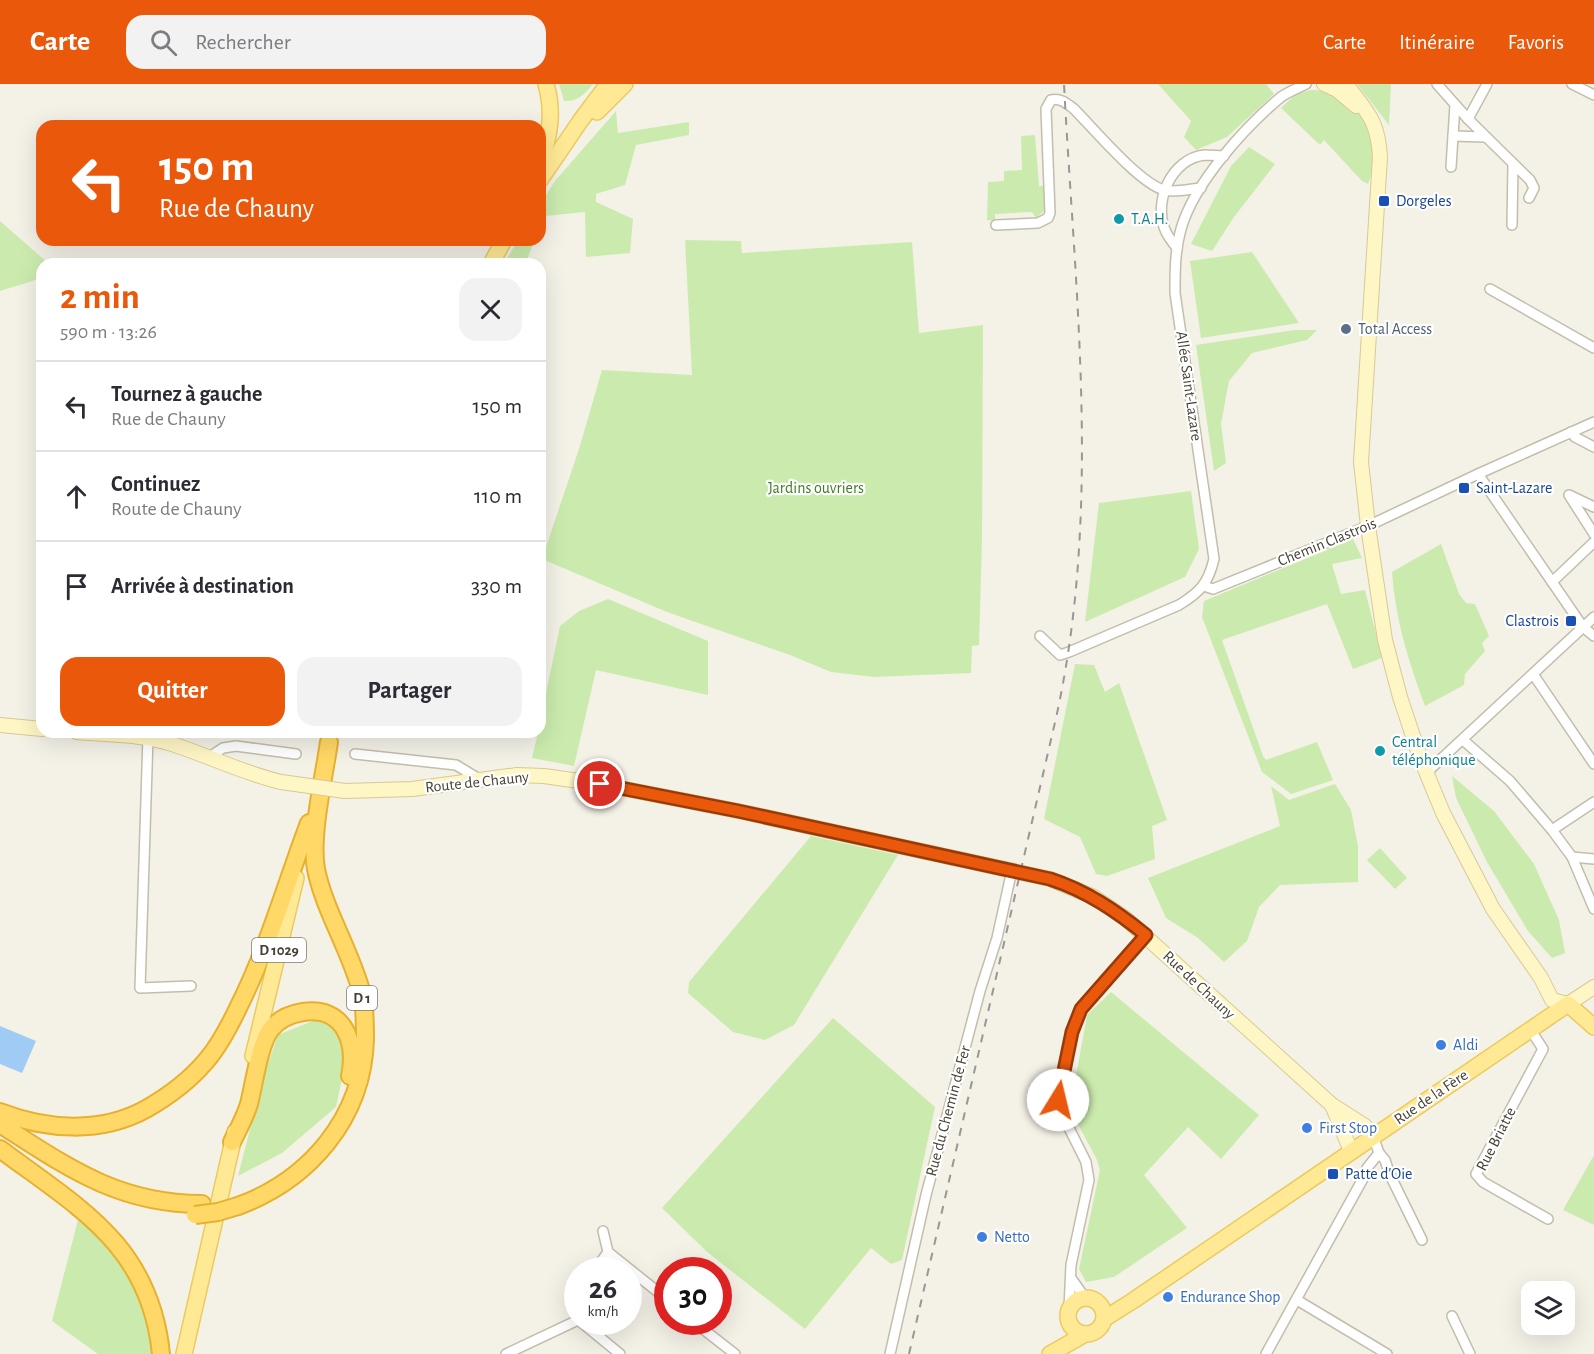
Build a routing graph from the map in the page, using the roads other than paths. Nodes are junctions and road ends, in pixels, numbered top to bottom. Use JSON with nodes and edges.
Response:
{"nodes":[{"id":1,"x":546,"y":84,"type":"edge"},
{"id":2,"x":608,"y":84,"type":"edge"},
{"id":3,"x":625,"y":84,"type":"edge"},
{"id":4,"x":1285,"y":84,"type":"edge"},
{"id":5,"x":1306,"y":84,"type":"edge"},
{"id":6,"x":1324,"y":84,"type":"edge"},
{"id":7,"x":1346,"y":84,"type":"edge"},
{"id":8,"x":1437,"y":84,"type":"edge"},
{"id":9,"x":1487,"y":84,"type":"edge"},
{"id":10,"x":1572,"y":84,"type":"edge"},
{"id":11,"x":1594,"y":95,"type":"edge"},
{"id":12,"x":1283,"y":96,"type":"junction"},
{"id":13,"x":1455,"y":105,"type":"junction"},
{"id":14,"x":1372,"y":118,"type":"junction"},
{"id":15,"x":1468,"y":119,"type":"junction"},
{"id":16,"x":1453,"y":136,"type":"junction"},
{"id":17,"x":1486,"y":137,"type":"junction"},
{"id":18,"x":546,"y":144,"type":"edge"},
{"id":19,"x":559,"y":151,"type":"junction"},
{"id":20,"x":1224,"y":156,"type":"junction"},
{"id":21,"x":1514,"y":164,"type":"junction"},
{"id":22,"x":1452,"y":167,"type":"dead end"},
{"id":23,"x":546,"y":171,"type":"edge"},
{"id":24,"x":1201,"y":188,"type":"junction"},
{"id":25,"x":1164,"y":190,"type":"junction"},
{"id":26,"x":1529,"y":198,"type":"dead end"},
{"id":27,"x":996,"y":225,"type":"dead end"},
{"id":28,"x":1512,"y":225,"type":"dead end"},
{"id":29,"x":1177,"y":248,"type":"junction"},
{"id":30,"x":1490,"y":289,"type":"dead end"},
{"id":31,"x":1594,"y":348,"type":"edge"},
{"id":32,"x":1594,"y":422,"type":"edge"},
{"id":33,"x":1571,"y":432,"type":"junction"},
{"id":34,"x":1594,"y":447,"type":"edge"},
{"id":35,"x":1478,"y":474,"type":"junction"},
{"id":36,"x":1594,"y":507,"type":"edge"},
{"id":37,"x":1368,"y":526,"type":"junction"},
{"id":38,"x":1594,"y":534,"type":"edge"},
{"id":39,"x":1594,"y":542,"type":"edge"},
{"id":40,"x":1552,"y":582,"type":"junction"},
{"id":41,"x":1204,"y":586,"type":"junction"},
{"id":42,"x":1594,"y":617,"type":"edge"},
{"id":43,"x":1583,"y":627,"type":"junction"},
{"id":44,"x":1040,"y":636,"type":"dead end"},
{"id":45,"x":1594,"y":636,"type":"edge"},
{"id":46,"x":1533,"y":674,"type":"junction"},
{"id":47,"x":0,"y":725,"type":"edge"},
{"id":48,"x":36,"y":728,"type":"edge"},
{"id":49,"x":148,"y":738,"type":"edge"},
{"id":50,"x":152,"y":738,"type":"edge"},
{"id":51,"x":330,"y":738,"type":"edge"},
{"id":52,"x":330,"y":738,"type":"edge"},
{"id":53,"x":1463,"y":740,"type":"junction"},
{"id":54,"x":296,"y":754,"type":"dead end"},
{"id":55,"x":355,"y":754,"type":"dead end"},
{"id":56,"x":208,"y":758,"type":"junction"},
{"id":57,"x":1594,"y":764,"type":"edge"},
{"id":58,"x":1426,"y":772,"type":"junction"},
{"id":59,"x":479,"y":779,"type":"junction"},
{"id":60,"x":1594,"y":802,"type":"edge"},
{"id":61,"x":309,"y":823,"type":"junction"},
{"id":62,"x":1552,"y":830,"type":"junction"},
{"id":63,"x":1572,"y":857,"type":"junction"},
{"id":64,"x":1594,"y":860,"type":"edge"},
{"id":65,"x":1016,"y":871,"type":"junction"},
{"id":66,"x":1594,"y":909,"type":"edge"},
{"id":67,"x":1146,"y":935,"type":"junction"},
{"id":68,"x":191,"y":986,"type":"dead end"},
{"id":69,"x":1594,"y":987,"type":"edge"},
{"id":70,"x":1568,"y":1004,"type":"junction"},
{"id":71,"x":1594,"y":1026,"type":"edge"},
{"id":72,"x":1530,"y":1029,"type":"junction"},
{"id":73,"x":1332,"y":1105,"type":"junction"},
{"id":74,"x":0,"y":1112,"type":"edge"},
{"id":75,"x":0,"y":1124,"type":"edge"},
{"id":76,"x":0,"y":1136,"type":"edge"},
{"id":77,"x":1373,"y":1136,"type":"junction"},
{"id":78,"x":232,"y":1142,"type":"junction"},
{"id":79,"x":0,"y":1149,"type":"edge"},
{"id":80,"x":1351,"y":1151,"type":"junction"},
{"id":81,"x":1379,"y":1154,"type":"junction"},
{"id":82,"x":1367,"y":1168,"type":"junction"},
{"id":83,"x":236,"y":1202,"type":"junction"},
{"id":84,"x":198,"y":1210,"type":"junction"},
{"id":85,"x":1548,"y":1219,"type":"dead end"},
{"id":86,"x":603,"y":1230,"type":"dead end"},
{"id":87,"x":1422,"y":1240,"type":"dead end"},
{"id":88,"x":608,"y":1252,"type":"junction"},
{"id":89,"x":604,"y":1257,"type":"edge"},
{"id":90,"x":1070,"y":1277,"type":"junction"},
{"id":91,"x":654,"y":1289,"type":"edge"},
{"id":92,"x":1149,"y":1289,"type":"junction"},
{"id":93,"x":1297,"y":1300,"type":"junction"},
{"id":94,"x":1092,"y":1301,"type":"junction"},
{"id":95,"x":1069,"y":1309,"type":"junction"},
{"id":96,"x":1452,"y":1316,"type":"dead end"},
{"id":97,"x":1104,"y":1318,"type":"junction"},
{"id":98,"x":1071,"y":1326,"type":"junction"},
{"id":99,"x":564,"y":1328,"type":"edge"},
{"id":100,"x":1085,"y":1334,"type":"junction"},
{"id":101,"x":596,"y":1335,"type":"edge"},
{"id":102,"x":711,"y":1335,"type":"edge"},
{"id":103,"x":161,"y":1354,"type":"edge"},
{"id":104,"x":184,"y":1354,"type":"edge"},
{"id":105,"x":506,"y":1354,"type":"edge"},
{"id":106,"x":620,"y":1354,"type":"edge"},
{"id":107,"x":735,"y":1354,"type":"edge"},
{"id":108,"x":890,"y":1354,"type":"edge"},
{"id":109,"x":1050,"y":1354,"type":"edge"},
{"id":110,"x":1266,"y":1354,"type":"edge"},
{"id":111,"x":1387,"y":1354,"type":"edge"},
{"id":112,"x":1470,"y":1354,"type":"edge"}],
"edges":[{"from":1,"to":18,"type":"main road"},
{"from":2,"to":19,"type":"main road"},
{"from":3,"to":19,"type":"main road"},
{"from":4,"to":12,"type":"street"},
{"from":5,"to":12,"type":"street","name":"Allée Saint-Lazare"},
{"from":6,"to":14,"type":"street"},
{"from":7,"to":14,"type":"street"},
{"from":8,"to":13,"type":"street"},
{"from":9,"to":15,"type":"street"},
{"from":10,"to":11,"type":"street"},
{"from":12,"to":20,"type":"street","name":"Allée Saint-Lazare"},
{"from":13,"to":15,"type":"street"},
{"from":13,"to":16,"type":"street"},
{"from":14,"to":37,"type":"street"},
{"from":15,"to":17,"type":"street"},
{"from":16,"to":17,"type":"street"},
{"from":16,"to":22,"type":"street"},
{"from":17,"to":21,"type":"street"},
{"from":19,"to":23,"type":"main road"},
{"from":20,"to":24,"type":"street","name":"Allée Saint-Lazare"},
{"from":20,"to":25,"type":"street"},
{"from":21,"to":26,"type":"street"},
{"from":21,"to":28,"type":"street"},
{"from":24,"to":25,"type":"street"},
{"from":24,"to":29,"type":"street","name":"Allée Saint-Lazare"},
{"from":25,"to":27,"type":"street"},
{"from":25,"to":29,"type":"street"},
{"from":29,"to":41,"type":"street","name":"Allée Saint-Lazare"},
{"from":30,"to":31,"type":"street"},
{"from":32,"to":33,"type":"street","name":"Chemin Clastrois"},
{"from":33,"to":34,"type":"street"},
{"from":33,"to":35,"type":"street","name":"Chemin Clastrois"},
{"from":35,"to":37,"type":"street","name":"Chemin Clastrois"},
{"from":35,"to":40,"type":"street"},
{"from":36,"to":38,"type":"street"},
{"from":37,"to":41,"type":"street","name":"Chemin Clastrois"},
{"from":37,"to":58,"type":"street"},
{"from":39,"to":40,"type":"street"},
{"from":40,"to":43,"type":"street"},
{"from":41,"to":44,"type":"street","name":"Chemin Clastrois"},
{"from":42,"to":43,"type":"street"},
{"from":43,"to":45,"type":"street"},
{"from":43,"to":46,"type":"street"},
{"from":46,"to":53,"type":"street"},
{"from":46,"to":57,"type":"street"},
{"from":47,"to":48,"type":"street"},
{"from":49,"to":68,"type":"street"},
{"from":50,"to":56,"type":"street","name":"Route de Chauny"},
{"from":51,"to":61,"type":"main road","number":"D 1029"},
{"from":52,"to":83,"type":"highway","number":"D 1"},
{"from":53,"to":58,"type":"street"},
{"from":53,"to":62,"type":"street"},
{"from":54,"to":56,"type":"street"},
{"from":55,"to":59,"type":"street"},
{"from":56,"to":59,"type":"street","name":"Route de Chauny","bridge":true},
{"from":58,"to":70,"type":"street"},
{"from":59,"to":65,"type":"street","name":"Route de Chauny"},
{"from":60,"to":62,"type":"street"},
{"from":61,"to":74,"type":"highway"},
{"from":61,"to":78,"type":"main road","number":"D 1029"},
{"from":62,"to":63,"type":"street"},
{"from":63,"to":64,"type":"street"},
{"from":63,"to":66,"type":"street"},
{"from":65,"to":67,"type":"street","name":"Rue de Chauny"},
{"from":65,"to":108,"type":"street","name":"Rue du Chemin de Fer"},
{"from":67,"to":73,"type":"street","name":"Rue de Chauny"},
{"from":67,"to":90,"type":"street"},
{"from":69,"to":70,"type":"street","name":"Rue de la Fère"},
{"from":70,"to":71,"type":"main road"},
{"from":70,"to":72,"type":"main road","name":"Rue de la Fère"},
{"from":72,"to":77,"type":"main road","name":"Rue de la Fère"},
{"from":72,"to":85,"type":"street","name":"Rue Briatte"},
{"from":73,"to":77,"type":"street","name":"Rue de Chauny"},
{"from":73,"to":80,"type":"street","name":"Rue de Chauny"},
{"from":75,"to":84,"type":"highway","number":"D 1"},
{"from":76,"to":84,"type":"highway","number":"D 1"},
{"from":77,"to":80,"type":"main road","name":"Rue de la Fère"},
{"from":77,"to":81,"type":"street"},
{"from":78,"to":83,"type":"highway","number":"D 1"},
{"from":78,"to":104,"type":"main road","number":"D 1029"},
{"from":79,"to":103,"type":"highway"},
{"from":80,"to":82,"type":"street"},
{"from":80,"to":92,"type":"main road","name":"Rue de la Fère"},
{"from":81,"to":82,"type":"street"},
{"from":81,"to":87,"type":"street"},
{"from":82,"to":93,"type":"street"},
{"from":83,"to":84,"type":"highway","number":"D 1"},
{"from":86,"to":88,"type":"street"},
{"from":88,"to":89,"type":"street"},
{"from":88,"to":91,"type":"street"},
{"from":90,"to":94,"type":"street"},
{"from":90,"to":95,"type":"street"},
{"from":92,"to":94,"type":"main road","name":"Rue de la Fère"},
{"from":92,"to":97,"type":"main road","name":"Rue de la Fère"},
{"from":93,"to":110,"type":"street"},
{"from":93,"to":111,"type":"street"},
{"from":94,"to":95,"type":"main road"},
{"from":94,"to":97,"type":"main road"},
{"from":95,"to":98,"type":"main road"},
{"from":96,"to":112,"type":"street"},
{"from":97,"to":100,"type":"main road"},
{"from":98,"to":100,"type":"main road"},
{"from":98,"to":109,"type":"main road"},
{"from":99,"to":105,"type":"street"},
{"from":100,"to":109,"type":"main road"},
{"from":101,"to":106,"type":"street"},
{"from":102,"to":107,"type":"street"}]}
